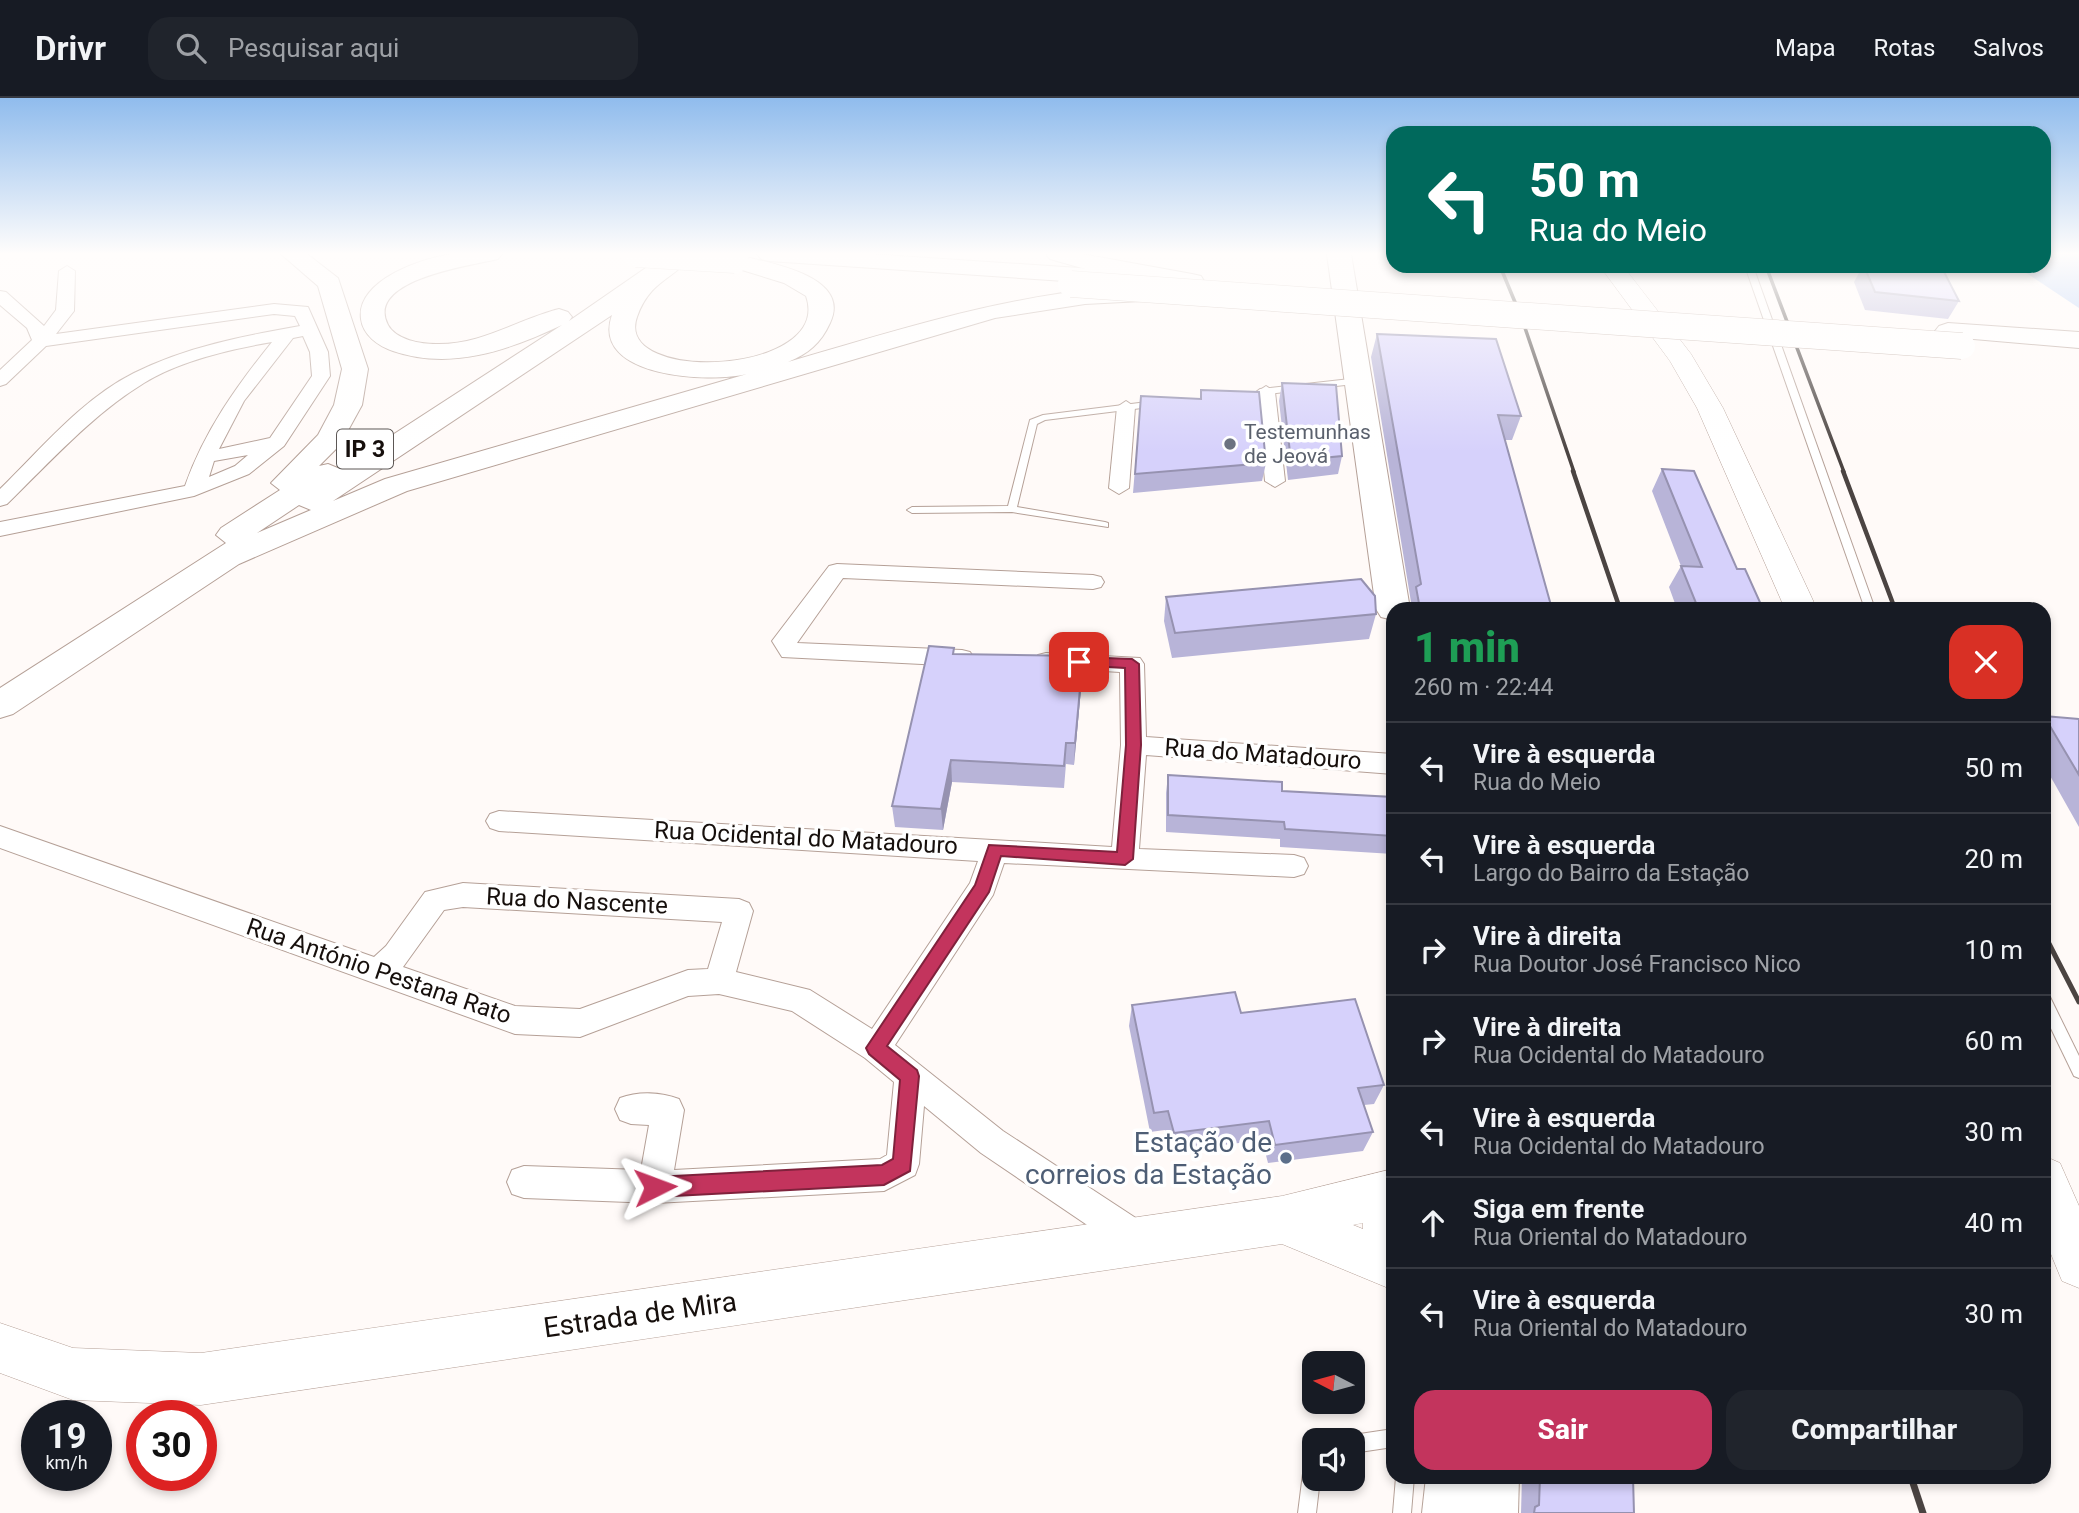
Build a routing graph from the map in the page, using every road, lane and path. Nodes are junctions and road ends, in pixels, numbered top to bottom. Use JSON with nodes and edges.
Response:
{"nodes":[{"id":1,"x":27,"y":320,"type":"edge"},
{"id":2,"x":58,"y":320,"type":"edge"},
{"id":3,"x":199,"y":320,"type":"edge"},
{"id":4,"x":307,"y":320,"type":"edge"},
{"id":5,"x":340,"y":320,"type":"edge"},
{"id":6,"x":374,"y":320,"type":"edge"},
{"id":7,"x":552,"y":320,"type":"edge"},
{"id":8,"x":565,"y":320,"type":"edge"},
{"id":9,"x":582,"y":320,"type":"edge"},
{"id":10,"x":623,"y":320,"type":"edge"},
{"id":11,"x":821,"y":320,"type":"edge"},
{"id":12,"x":961,"y":320,"type":"edge"},
{"id":13,"x":1349,"y":320,"type":"edge"},
{"id":14,"x":1632,"y":320,"type":"edge"},
{"id":15,"x":1637,"y":320,"type":"edge"},
{"id":16,"x":1652,"y":320,"type":"edge"},
{"id":17,"x":1746,"y":320,"type":"edge"},
{"id":18,"x":1768,"y":320,"type":"edge"},
{"id":19,"x":311,"y":329,"type":"junction"},
{"id":20,"x":287,"y":334,"type":"junction"},
{"id":21,"x":2079,"y":340,"type":"edge"},
{"id":22,"x":41,"y":341,"type":"junction"},
{"id":23,"x":2079,"y":353,"type":"edge"},
{"id":24,"x":0,"y":380,"type":"edge"},
{"id":25,"x":1359,"y":382,"type":"junction"},
{"id":26,"x":1259,"y":392,"type":"joint"},
{"id":27,"x":1164,"y":403,"type":"edge"},
{"id":28,"x":1126,"y":407,"type":"junction"},
{"id":29,"x":1697,"y":408,"type":"junction"},
{"id":30,"x":277,"y":442,"type":"junction"},
{"id":31,"x":206,"y":455,"type":"junction"},
{"id":32,"x":1275,"y":481,"type":"dead end"},
{"id":33,"x":1119,"y":488,"type":"dead end"},
{"id":34,"x":194,"y":491,"type":"junction"},
{"id":35,"x":0,"y":500,"type":"edge"},
{"id":36,"x":1012,"y":509,"type":"junction"},
{"id":37,"x":912,"y":510,"type":"dead end"},
{"id":38,"x":1105,"y":525,"type":"dead end"},
{"id":39,"x":0,"y":529,"type":"edge"},
{"id":40,"x":219,"y":553,"type":"junction"},
{"id":41,"x":1093,"y":582,"type":"dead end"},
{"id":42,"x":1392,"y":602,"type":"edge"},
{"id":43,"x":1771,"y":602,"type":"edge"},
{"id":44,"x":1797,"y":602,"type":"edge"},
{"id":45,"x":1868,"y":602,"type":"edge"},
{"id":46,"x":790,"y":652,"type":"joint"},
{"id":47,"x":981,"y":658,"type":"edge"},
{"id":48,"x":1023,"y":660,"type":"edge"},
{"id":49,"x":0,"y":682,"type":"edge"},
{"id":50,"x":0,"y":705,"type":"edge"},
{"id":51,"x":1134,"y":745,"type":"junction"},
{"id":52,"x":1386,"y":763,"type":"edge"},
{"id":53,"x":499,"y":821,"type":"dead end"},
{"id":54,"x":0,"y":837,"type":"edge"},
{"id":55,"x":995,"y":849,"type":"junction"},
{"id":56,"x":1125,"y":859,"type":"junction"},
{"id":57,"x":1294,"y":866,"type":"dead end"},
{"id":58,"x":379,"y":972,"type":"junction"},
{"id":59,"x":719,"y":981,"type":"junction"},
{"id":60,"x":2051,"y":1013,"type":"edge"},
{"id":61,"x":876,"y":1048,"type":"junction"},
{"id":62,"x":2079,"y":1071,"type":"edge"},
{"id":63,"x":910,"y":1076,"type":"junction"},
{"id":64,"x":631,"y":1109,"type":"dead end"},
{"id":65,"x":524,"y":1182,"type":"dead end"},
{"id":66,"x":655,"y":1187,"type":"junction"},
{"id":67,"x":1386,"y":1194,"type":"edge"},
{"id":68,"x":2051,"y":1196,"type":"edge"},
{"id":69,"x":1282,"y":1220,"type":"junction"},
{"id":70,"x":2051,"y":1220,"type":"edge"},
{"id":71,"x":1139,"y":1240,"type":"junction"},
{"id":72,"x":1386,"y":1263,"type":"edge"},
{"id":73,"x":2079,"y":1264,"type":"edge"},
{"id":74,"x":2079,"y":1282,"type":"edge"},
{"id":75,"x":0,"y":1348,"type":"edge"},
{"id":76,"x":1386,"y":1439,"type":"edge"},
{"id":77,"x":1365,"y":1442,"type":"edge"},
{"id":78,"x":1404,"y":1484,"type":"edge"},
{"id":79,"x":1453,"y":1484,"type":"edge"},
{"id":80,"x":1491,"y":1484,"type":"edge"},
{"id":81,"x":1310,"y":1491,"type":"edge"},
{"id":82,"x":1307,"y":1513,"type":"edge"},
{"id":83,"x":1402,"y":1513,"type":"edge"},
{"id":84,"x":1451,"y":1513,"type":"edge"},
{"id":85,"x":1489,"y":1513,"type":"edge"}],
"edges":[{"from":1,"to":22,"type":"street"},
{"from":2,"to":22,"type":"street"},
{"from":3,"to":22,"type":"street"},
{"from":4,"to":19,"type":"street"},
{"from":5,"to":40,"type":"main road"},
{"from":6,"to":7,"type":"main road"},
{"from":8,"to":40,"type":"main road","number":"IP 3"},
{"from":9,"to":40,"type":"main road","number":"IP 3"},
{"from":10,"to":11,"type":"main road"},
{"from":12,"to":40,"type":"main road","bridge":true},
{"from":13,"to":25,"type":"main road"},
{"from":14,"to":29,"type":"main road"},
{"from":15,"to":23,"type":"main road","bridge":true},
{"from":16,"to":29,"type":"main road"},
{"from":17,"to":21,"type":"main road"},
{"from":18,"to":45,"type":"lane"},
{"from":19,"to":20,"type":"street"},
{"from":19,"to":30,"type":"street"},
{"from":20,"to":31,"type":"street"},
{"from":20,"to":35,"type":"street"},
{"from":22,"to":24,"type":"street"},
{"from":25,"to":26,"type":"lane"},
{"from":25,"to":42,"type":"main road"},
{"from":26,"to":32,"type":"street"},
{"from":27,"to":28,"type":"lane"},
{"from":28,"to":33,"type":"street"},
{"from":28,"to":36,"type":"lane"},
{"from":29,"to":43,"type":"main road"},
{"from":29,"to":44,"type":"main road"},
{"from":30,"to":31,"type":"street"},
{"from":30,"to":34,"type":"street"},
{"from":31,"to":34,"type":"street"},
{"from":34,"to":39,"type":"street"},
{"from":36,"to":37,"type":"lane"},
{"from":36,"to":38,"type":"lane"},
{"from":40,"to":49,"type":"main road","number":"IP 3"},
{"from":40,"to":50,"type":"main road","number":"IP 3"},
{"from":41,"to":46,"type":"street"},
{"from":46,"to":47,"type":"street"},
{"from":48,"to":51,"type":"street"},
{"from":51,"to":52,"type":"street","name":"Rua do Matadouro"},
{"from":51,"to":56,"type":"street"},
{"from":53,"to":55,"type":"street","name":"Rua Ocidental do Matadouro"},
{"from":54,"to":58,"type":"street","name":"Rua António Pestana Rato"},
{"from":55,"to":56,"type":"street","name":"Rua Ocidental do Matadouro"},
{"from":55,"to":61,"type":"street"},
{"from":56,"to":57,"type":"street","name":"Rua Ocidental do Matadouro"},
{"from":58,"to":59,"type":"street","name":"Rua António Pestana Rato"},
{"from":58,"to":59,"type":"street","name":"Rua do Nascente"},
{"from":59,"to":61,"type":"street","name":"Rua António Pestana Rato"},
{"from":60,"to":62,"type":"lane"},
{"from":61,"to":63,"type":"street"},
{"from":63,"to":66,"type":"street"},
{"from":63,"to":71,"type":"street"},
{"from":64,"to":66,"type":"street"},
{"from":65,"to":66,"type":"street"},
{"from":67,"to":69,"type":"main road","name":"Estrada de Mira"},
{"from":68,"to":73,"type":"main road"},
{"from":69,"to":71,"type":"main road","name":"Estrada de Mira"},
{"from":69,"to":72,"type":"main road"},
{"from":70,"to":74,"type":"main road"},
{"from":71,"to":75,"type":"main road","name":"Estrada de Mira"},
{"from":76,"to":77,"type":"lane"},
{"from":78,"to":83,"type":"lane"},
{"from":79,"to":84,"type":"main road"},
{"from":80,"to":85,"type":"main road"},
{"from":81,"to":82,"type":"lane"}]}
